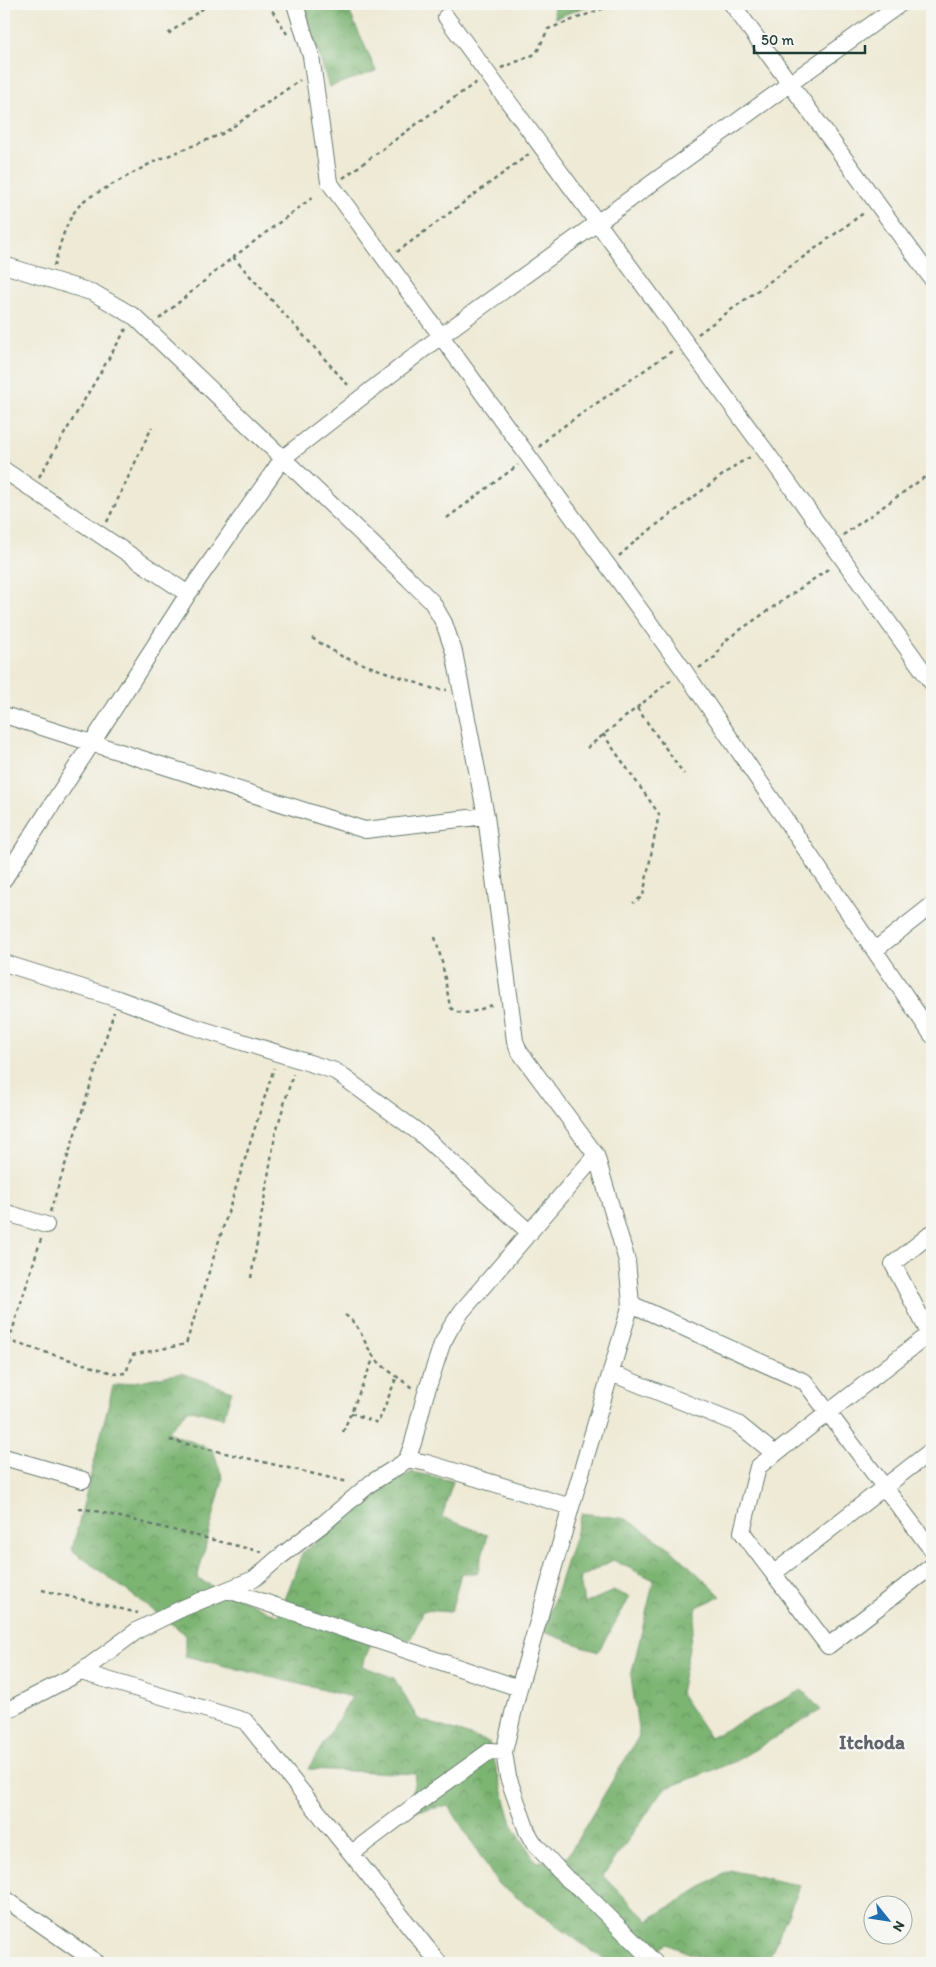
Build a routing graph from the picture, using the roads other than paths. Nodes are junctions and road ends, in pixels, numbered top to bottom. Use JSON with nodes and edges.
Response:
{"nodes":[{"id":1,"x":295,"y":4,"type":"edge"},
{"id":2,"x":732,"y":4,"type":"edge"},
{"id":3,"x":900,"y":4,"type":"edge"},
{"id":4,"x":446,"y":17,"type":"dead end"},
{"id":5,"x":789,"y":84,"type":"junction"},
{"id":6,"x":597,"y":222,"type":"junction"},
{"id":7,"x":4,"y":265,"type":"edge"},
{"id":8,"x":932,"y":279,"type":"edge"},
{"id":9,"x":442,"y":335,"type":"junction"},
{"id":10,"x":283,"y":458,"type":"junction"},
{"id":11,"x":4,"y":470,"type":"edge"},
{"id":12,"x":188,"y":594,"type":"junction"},
{"id":13,"x":932,"y":682,"type":"edge"},
{"id":14,"x":4,"y":715,"type":"edge"},
{"id":15,"x":92,"y":743,"type":"junction"},
{"id":16,"x":486,"y":816,"type":"junction"},
{"id":17,"x":4,"y":879,"type":"edge"},
{"id":18,"x":932,"y":905,"type":"edge"},
{"id":19,"x":875,"y":950,"type":"junction"},
{"id":20,"x":4,"y":963,"type":"edge"},
{"id":21,"x":932,"y":1035,"type":"edge"},
{"id":22,"x":596,"y":1156,"type":"junction"},
{"id":23,"x":4,"y":1212,"type":"edge"},
{"id":24,"x":46,"y":1225,"type":"road end"},
{"id":25,"x":530,"y":1233,"type":"junction"},
{"id":26,"x":932,"y":1234,"type":"edge"},
{"id":27,"x":631,"y":1304,"type":"junction"},
{"id":28,"x":931,"y":1333,"type":"edge"},
{"id":29,"x":611,"y":1373,"type":"junction"},
{"id":30,"x":828,"y":1412,"type":"junction"},
{"id":31,"x":932,"y":1450,"type":"edge"},
{"id":32,"x":775,"y":1454,"type":"junction"},
{"id":33,"x":4,"y":1457,"type":"edge"},
{"id":34,"x":406,"y":1459,"type":"junction"},
{"id":35,"x":83,"y":1480,"type":"dead end"},
{"id":36,"x":884,"y":1486,"type":"junction"},
{"id":37,"x":570,"y":1507,"type":"junction"},
{"id":38,"x":932,"y":1550,"type":"edge"},
{"id":39,"x":932,"y":1566,"type":"edge"},
{"id":40,"x":774,"y":1573,"type":"junction"},
{"id":41,"x":228,"y":1590,"type":"junction"},
{"id":42,"x":81,"y":1672,"type":"junction"},
{"id":43,"x":520,"y":1688,"type":"junction"},
{"id":44,"x":4,"y":1711,"type":"edge"},
{"id":45,"x":504,"y":1752,"type":"junction"},
{"id":46,"x":352,"y":1853,"type":"junction"},
{"id":47,"x":4,"y":1898,"type":"edge"},
{"id":48,"x":98,"y":1963,"type":"edge"},
{"id":49,"x":439,"y":1963,"type":"edge"},
{"id":50,"x":655,"y":1963,"type":"edge"}],
"edges":[{"from":1,"to":9,"type":"street"},
{"from":2,"to":5,"type":"street"},
{"from":3,"to":5,"type":"street"},
{"from":4,"to":6,"type":"street"},
{"from":5,"to":6,"type":"street"},
{"from":5,"to":8,"type":"street"},
{"from":6,"to":9,"type":"street"},
{"from":6,"to":13,"type":"street"},
{"from":7,"to":10,"type":"street"},
{"from":9,"to":10,"type":"street"},
{"from":9,"to":19,"type":"street"},
{"from":10,"to":12,"type":"street"},
{"from":10,"to":16,"type":"street"},
{"from":11,"to":12,"type":"street"},
{"from":12,"to":15,"type":"street"},
{"from":14,"to":15,"type":"street"},
{"from":15,"to":16,"type":"street"},
{"from":15,"to":17,"type":"street"},
{"from":16,"to":22,"type":"street"},
{"from":18,"to":19,"type":"street"},
{"from":19,"to":21,"type":"street"},
{"from":20,"to":25,"type":"street"},
{"from":22,"to":25,"type":"street"},
{"from":22,"to":27,"type":"street"},
{"from":23,"to":24,"type":"street"},
{"from":25,"to":34,"type":"street"},
{"from":26,"to":28,"type":"street"},
{"from":27,"to":29,"type":"street"},
{"from":27,"to":30,"type":"street"},
{"from":28,"to":30,"type":"street"},
{"from":29,"to":32,"type":"street"},
{"from":29,"to":37,"type":"street"},
{"from":30,"to":32,"type":"street"},
{"from":30,"to":36,"type":"street"},
{"from":31,"to":36,"type":"street"},
{"from":32,"to":40,"type":"street"},
{"from":33,"to":35,"type":"street"},
{"from":34,"to":37,"type":"street"},
{"from":34,"to":41,"type":"street"},
{"from":36,"to":38,"type":"street"},
{"from":36,"to":40,"type":"street"},
{"from":37,"to":43,"type":"street"},
{"from":39,"to":40,"type":"street"},
{"from":41,"to":42,"type":"street"},
{"from":41,"to":43,"type":"street"},
{"from":42,"to":44,"type":"street"},
{"from":42,"to":46,"type":"street"},
{"from":43,"to":45,"type":"street"},
{"from":45,"to":46,"type":"street"},
{"from":45,"to":50,"type":"street"},
{"from":46,"to":49,"type":"street"},
{"from":47,"to":48,"type":"street"}]}
